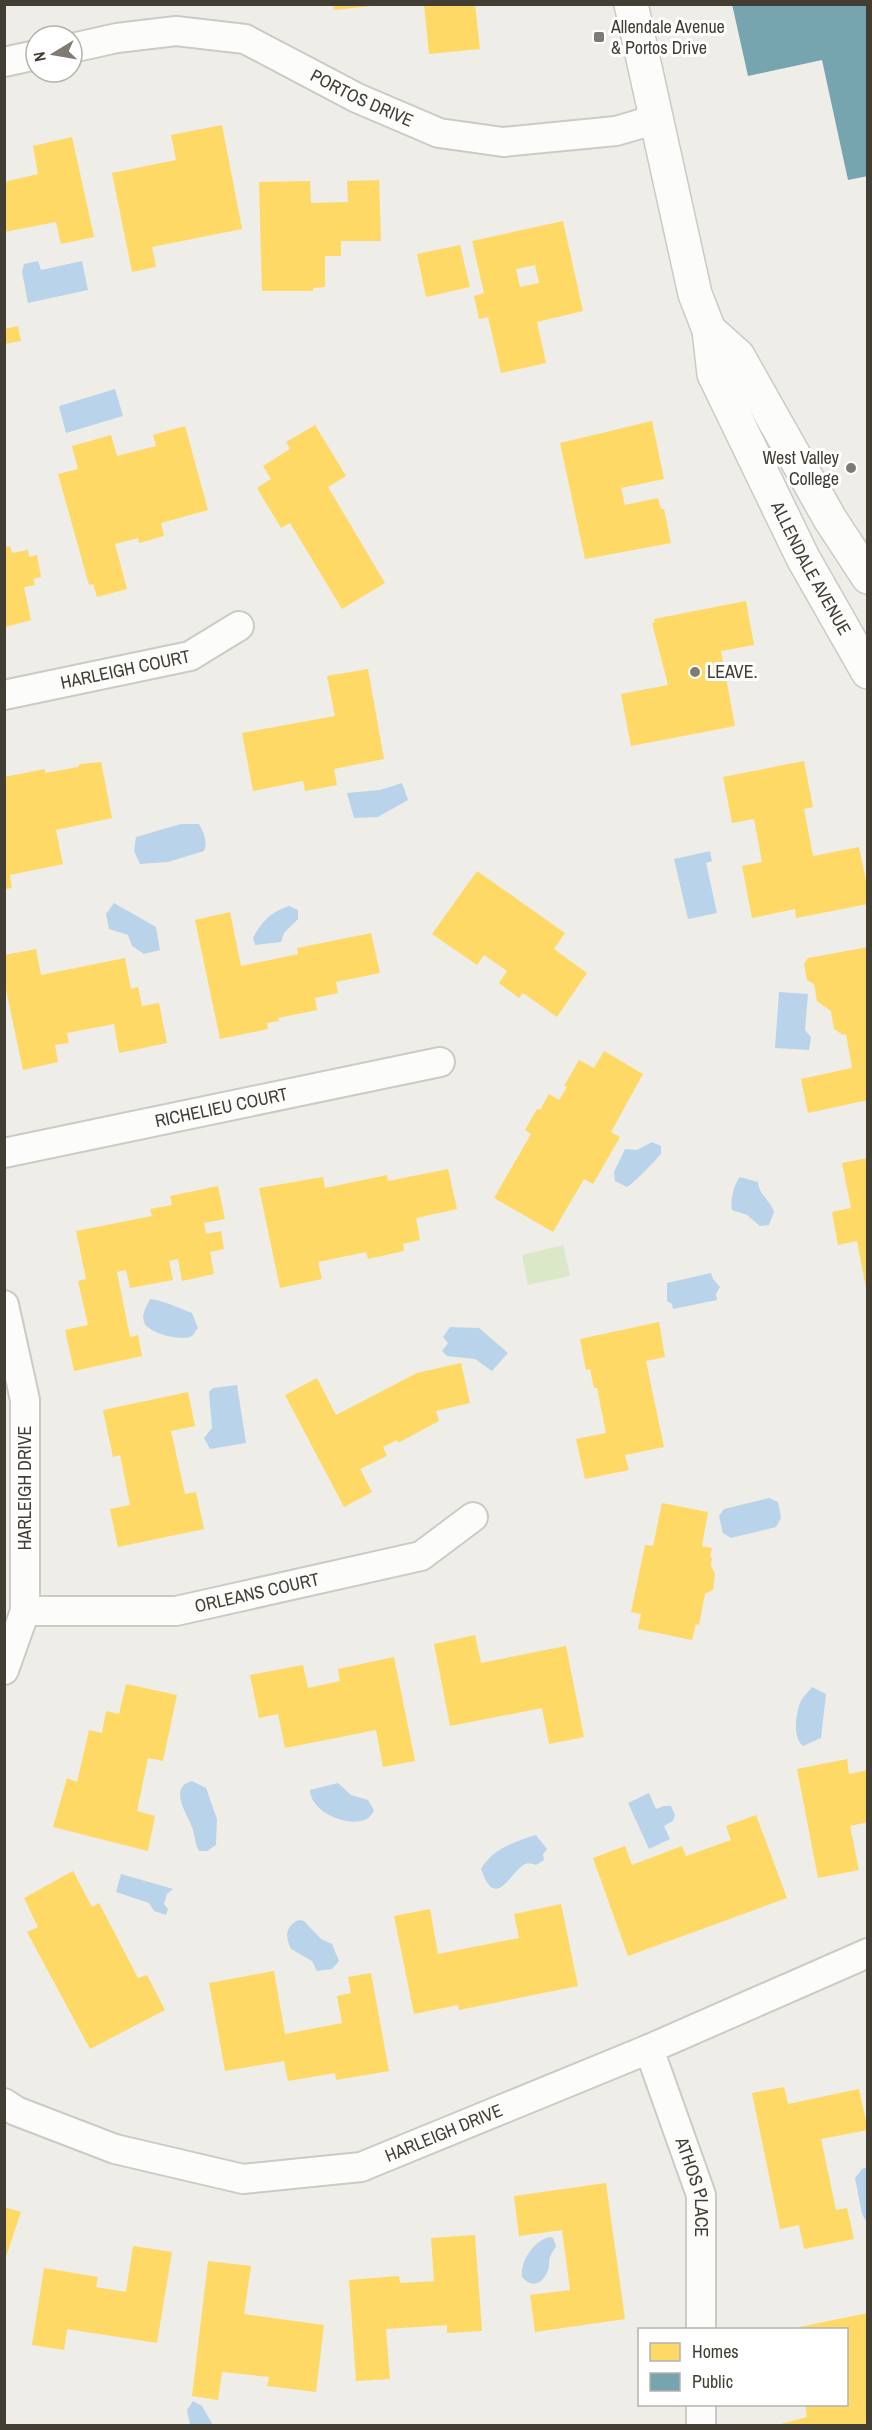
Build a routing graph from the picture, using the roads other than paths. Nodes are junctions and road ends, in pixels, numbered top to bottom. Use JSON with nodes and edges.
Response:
{"nodes":[{"id":1,"x":631,"y":4,"type":"edge"},
{"id":2,"x":84,"y":45,"type":"edge"},
{"id":3,"x":24,"y":58,"type":"edge"},
{"id":4,"x":4,"y":62,"type":"edge"},
{"id":5,"x":657,"y":119,"type":"junction"},
{"id":6,"x":710,"y":330,"type":"junction"},
{"id":7,"x":867,"y":577,"type":"edge"},
{"id":8,"x":239,"y":626,"type":"dead end"},
{"id":9,"x":867,"y":672,"type":"edge"},
{"id":10,"x":4,"y":695,"type":"edge"},
{"id":11,"x":440,"y":1062,"type":"dead end"},
{"id":12,"x":4,"y":1153,"type":"edge"},
{"id":13,"x":4,"y":1305,"type":"edge"},
{"id":14,"x":473,"y":1517,"type":"dead end"},
{"id":15,"x":25,"y":1611,"type":"junction"},
{"id":16,"x":4,"y":1670,"type":"edge"},
{"id":17,"x":867,"y":1953,"type":"edge"},
{"id":18,"x":649,"y":2049,"type":"junction"},
{"id":19,"x":4,"y":2103,"type":"edge"},
{"id":20,"x":701,"y":2328,"type":"edge"},
{"id":21,"x":701,"y":2406,"type":"edge"},
{"id":22,"x":701,"y":2426,"type":"edge"}],
"edges":[{"from":1,"to":5,"type":"street","name":"ALLENDALE AVENUE"},
{"from":2,"to":5,"type":"street","name":"PORTOS DRIVE"},
{"from":3,"to":4,"type":"street"},
{"from":5,"to":6,"type":"street","name":"ALLENDALE AVENUE"},
{"from":6,"to":7,"type":"street","name":"ALLENDALE AVENUE"},
{"from":6,"to":9,"type":"street","name":"ALLENDALE AVENUE"},
{"from":8,"to":10,"type":"street","name":"HARLEIGH COURT"},
{"from":11,"to":12,"type":"street","name":"RICHELIEU COURT"},
{"from":13,"to":15,"type":"street","name":"HARLEIGH DRIVE"},
{"from":14,"to":15,"type":"street","name":"ORLEANS COURT"},
{"from":15,"to":16,"type":"street","name":"HARLEIGH DRIVE"},
{"from":17,"to":18,"type":"street","name":"HARLEIGH DRIVE"},
{"from":18,"to":19,"type":"street","name":"HARLEIGH DRIVE"},
{"from":18,"to":20,"type":"street","name":"ATHOS PLACE"},
{"from":21,"to":22,"type":"street"}]}
